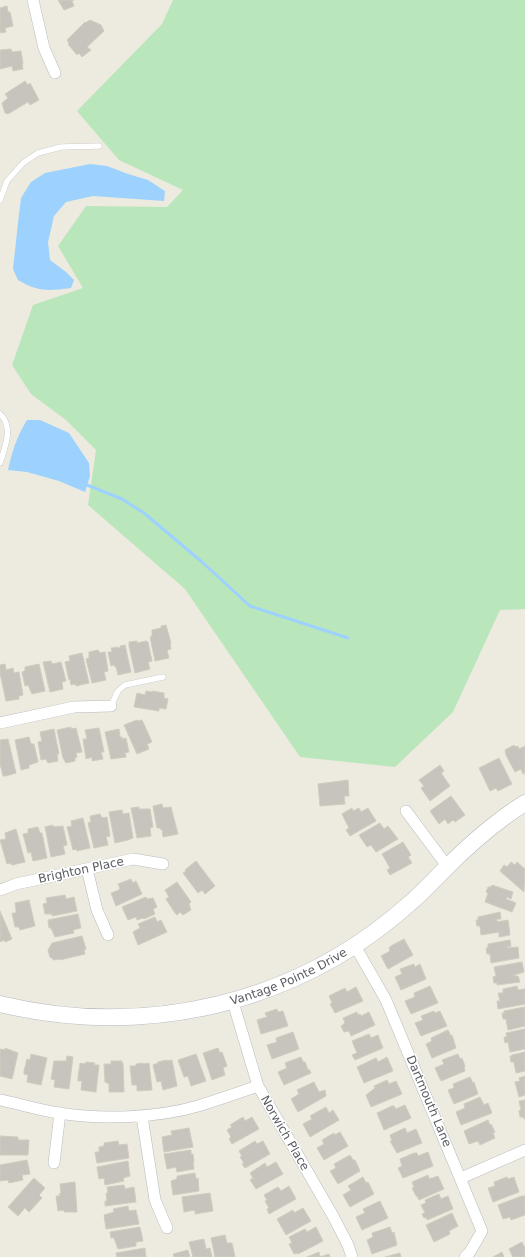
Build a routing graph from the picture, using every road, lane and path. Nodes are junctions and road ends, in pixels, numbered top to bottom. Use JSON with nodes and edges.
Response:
{"nodes":[{"id":1,"x":32,"y":0,"type":"edge"},
{"id":2,"x":55,"y":73,"type":"dead end"},
{"id":3,"x":98,"y":146,"type":"dead end"},
{"id":4,"x":0,"y":200,"type":"edge"},
{"id":5,"x":0,"y":414,"type":"edge"},
{"id":6,"x":0,"y":463,"type":"edge"},
{"id":7,"x":163,"y":677,"type":"dead end"},
{"id":8,"x":111,"y":706,"type":"joint"},
{"id":9,"x":0,"y":723,"type":"edge"},
{"id":10,"x":525,"y":803,"type":"edge"},
{"id":11,"x":406,"y":811,"type":"dead end"},
{"id":12,"x":163,"y":864,"type":"dead end"},
{"id":13,"x":448,"y":866,"type":"junction"},
{"id":14,"x":87,"y":869,"type":"junction"},
{"id":15,"x":0,"y":890,"type":"edge"},
{"id":16,"x":108,"y":935,"type":"dead end"},
{"id":17,"x":355,"y":946,"type":"junction"},
{"id":18,"x":233,"y":1002,"type":"junction"},
{"id":19,"x":0,"y":1004,"type":"edge"},
{"id":20,"x":258,"y":1086,"type":"junction"},
{"id":21,"x":0,"y":1100,"type":"edge"},
{"id":22,"x":60,"y":1113,"type":"junction"},
{"id":23,"x":142,"y":1116,"type":"junction"},
{"id":24,"x":525,"y":1150,"type":"edge"},
{"id":25,"x":54,"y":1163,"type":"dead end"},
{"id":26,"x":461,"y":1178,"type":"junction"},
{"id":27,"x":167,"y":1228,"type":"dead end"},
{"id":28,"x":352,"y":1257,"type":"edge"},
{"id":29,"x":465,"y":1257,"type":"edge"}],
"edges":[{"from":1,"to":2,"type":"street"},
{"from":3,"to":4,"type":"lane"},
{"from":5,"to":6,"type":"lane"},
{"from":7,"to":8,"type":"lane"},
{"from":8,"to":9,"type":"street"},
{"from":10,"to":13,"type":"street","name":"Vantage Pointe Drive"},
{"from":11,"to":13,"type":"street"},
{"from":12,"to":14,"type":"street","name":"Brighton Place"},
{"from":13,"to":17,"type":"street","name":"Vantage Pointe Drive"},
{"from":14,"to":15,"type":"street","name":"Brighton Place"},
{"from":14,"to":16,"type":"street"},
{"from":17,"to":18,"type":"street","name":"Vantage Pointe Drive"},
{"from":17,"to":26,"type":"street","name":"Dartmouth Lane"},
{"from":18,"to":19,"type":"street","name":"Vantage Pointe Drive"},
{"from":18,"to":20,"type":"street","name":"Norwich Place"},
{"from":20,"to":23,"type":"street"},
{"from":20,"to":28,"type":"street","name":"Norwich Place"},
{"from":21,"to":22,"type":"street"},
{"from":22,"to":23,"type":"street"},
{"from":22,"to":25,"type":"street"},
{"from":23,"to":27,"type":"street"},
{"from":24,"to":26,"type":"street"},
{"from":26,"to":29,"type":"street","name":"Dartmouth Lane"}]}
